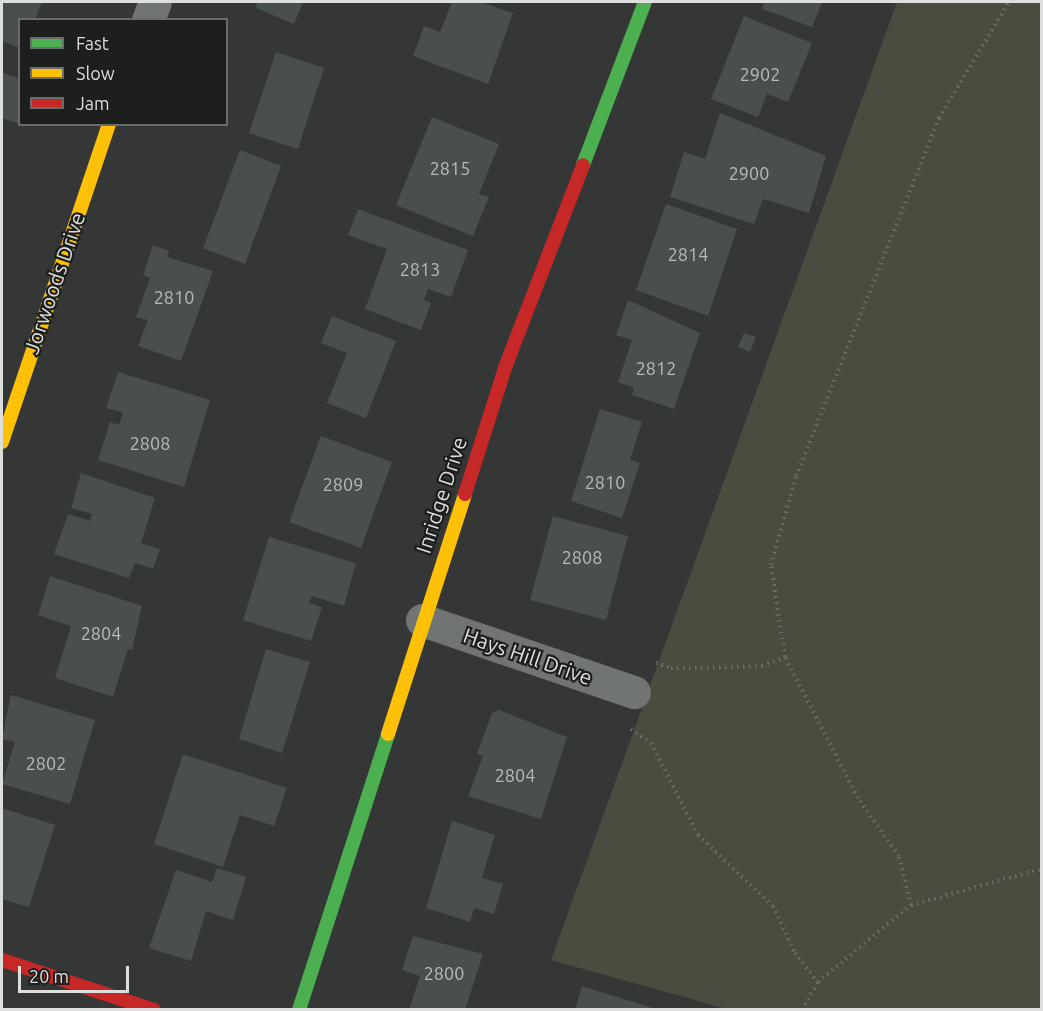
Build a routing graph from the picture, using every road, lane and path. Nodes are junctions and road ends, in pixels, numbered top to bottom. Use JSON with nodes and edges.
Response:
{"nodes":[{"id":1,"x":155,"y":2,"type":"edge"},
{"id":2,"x":645,"y":2,"type":"edge"},
{"id":3,"x":1008,"y":2,"type":"edge"},
{"id":4,"x":149,"y":18,"type":"edge"},
{"id":5,"x":107,"y":126,"type":"edge"},
{"id":6,"x":2,"y":442,"type":"edge"},
{"id":7,"x":422,"y":620,"type":"junction"},
{"id":8,"x":785,"y":657,"type":"junction"},
{"id":9,"x":652,"y":662,"type":"dead end"},
{"id":10,"x":634,"y":692,"type":"dead end"},
{"id":11,"x":622,"y":724,"type":"dead end"},
{"id":12,"x":1041,"y":869,"type":"edge"},
{"id":13,"x":911,"y":905,"type":"junction"},
{"id":14,"x":2,"y":960,"type":"edge"},
{"id":15,"x":818,"y":982,"type":"junction"},
{"id":16,"x":154,"y":1010,"type":"edge"},
{"id":17,"x":299,"y":1010,"type":"edge"},
{"id":18,"x":802,"y":1010,"type":"edge"}],
"edges":[{"from":1,"to":4,"type":"street"},
{"from":2,"to":7,"type":"street","name":"Inridge Drive"},
{"from":3,"to":8,"type":"path"},
{"from":5,"to":6,"type":"street","name":"Jorwoods Drive"},
{"from":7,"to":10,"type":"street","name":"Hays Hill Drive"},
{"from":7,"to":17,"type":"street","name":"Inridge Drive"},
{"from":8,"to":9,"type":"path"},
{"from":8,"to":13,"type":"path"},
{"from":11,"to":15,"type":"path"},
{"from":12,"to":13,"type":"path"},
{"from":13,"to":15,"type":"path"},
{"from":14,"to":16,"type":"street"},
{"from":15,"to":18,"type":"path"}]}
